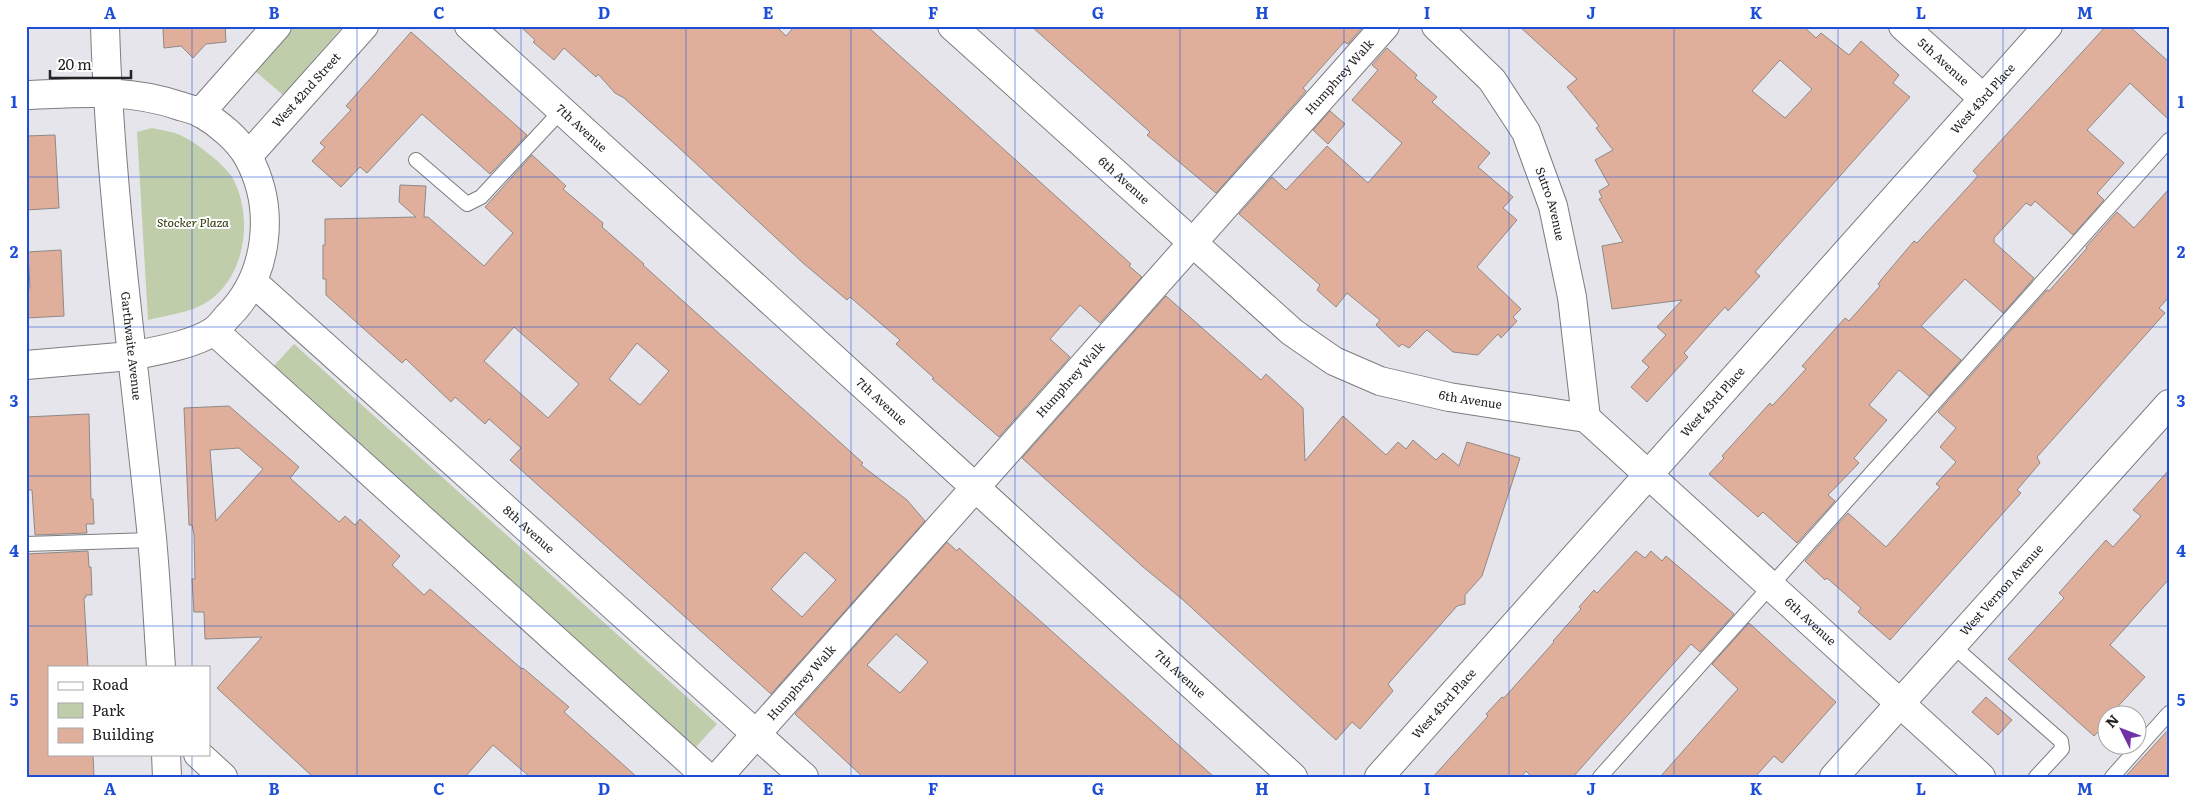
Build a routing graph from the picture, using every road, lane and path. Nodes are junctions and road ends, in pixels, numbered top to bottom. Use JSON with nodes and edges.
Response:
{"nodes":[{"id":1,"x":106,"y":26,"type":"edge"},
{"id":2,"x":277,"y":26,"type":"edge"},
{"id":3,"x":364,"y":26,"type":"edge"},
{"id":4,"x":468,"y":26,"type":"edge"},
{"id":5,"x":952,"y":26,"type":"edge"},
{"id":6,"x":1385,"y":26,"type":"edge"},
{"id":7,"x":1436,"y":26,"type":"edge"},
{"id":8,"x":1904,"y":26,"type":"edge"},
{"id":9,"x":2048,"y":26,"type":"edge"},
{"id":10,"x":107,"y":91,"type":"junction"},
{"id":11,"x":26,"y":95,"type":"edge"},
{"id":12,"x":1983,"y":98,"type":"junction"},
{"id":13,"x":561,"y":111,"type":"junction"},
{"id":14,"x":200,"y":113,"type":"junction"},
{"id":15,"x":2169,"y":140,"type":"edge"},
{"id":16,"x":248,"y":156,"type":"junction"},
{"id":17,"x":416,"y":160,"type":"dead end"},
{"id":18,"x":1193,"y":243,"type":"junction"},
{"id":19,"x":254,"y":283,"type":"junction"},
{"id":20,"x":214,"y":331,"type":"junction"},
{"id":21,"x":131,"y":356,"type":"junction"},
{"id":22,"x":26,"y":365,"type":"edge"},
{"id":23,"x":2169,"y":404,"type":"edge"},
{"id":24,"x":1586,"y":418,"type":"junction"},
{"id":25,"x":1648,"y":475,"type":"junction"},
{"id":26,"x":975,"y":488,"type":"junction"},
{"id":27,"x":152,"y":540,"type":"junction"},
{"id":28,"x":26,"y":544,"type":"edge"},
{"id":29,"x":1770,"y":585,"type":"junction"},
{"id":30,"x":1952,"y":646,"type":"junction"},
{"id":31,"x":161,"y":666,"type":"edge"},
{"id":32,"x":1901,"y":704,"type":"junction"},
{"id":33,"x":2169,"y":714,"type":"edge"},
{"id":34,"x":756,"y":734,"type":"junction"},
{"id":35,"x":166,"y":756,"type":"edge"},
{"id":36,"x":200,"y":756,"type":"edge"},
{"id":37,"x":167,"y":777,"type":"edge"},
{"id":38,"x":223,"y":777,"type":"edge"},
{"id":39,"x":706,"y":777,"type":"edge"},
{"id":40,"x":718,"y":777,"type":"edge"},
{"id":41,"x":804,"y":777,"type":"edge"},
{"id":42,"x":1293,"y":777,"type":"edge"},
{"id":43,"x":1379,"y":777,"type":"edge"},
{"id":44,"x":1600,"y":777,"type":"edge"},
{"id":45,"x":1834,"y":777,"type":"edge"},
{"id":46,"x":1981,"y":777,"type":"edge"},
{"id":47,"x":2036,"y":777,"type":"edge"},
{"id":48,"x":2112,"y":777,"type":"edge"}],
"edges":[{"from":1,"to":10,"type":"street","name":"Garthwaite Avenue"},
{"from":2,"to":14,"type":"street"},
{"from":3,"to":16,"type":"street","name":"West 42nd Street"},
{"from":4,"to":13,"type":"street","name":"7th Avenue"},
{"from":5,"to":18,"type":"street","name":"6th Avenue"},
{"from":6,"to":18,"type":"street","name":"Humphrey Walk"},
{"from":7,"to":24,"type":"street","name":"Sutro Avenue"},
{"from":8,"to":12,"type":"street","name":"5th Avenue"},
{"from":9,"to":12,"type":"street","name":"West 43rd Place"},
{"from":10,"to":11,"type":"street"},
{"from":10,"to":14,"type":"street"},
{"from":10,"to":21,"type":"street","name":"Garthwaite Avenue"},
{"from":12,"to":25,"type":"street","name":"West 43rd Place"},
{"from":13,"to":17,"type":"lane"},
{"from":13,"to":26,"type":"street","name":"7th Avenue"},
{"from":14,"to":16,"type":"street"},
{"from":15,"to":29,"type":"lane"},
{"from":16,"to":19,"type":"street"},
{"from":18,"to":24,"type":"street","name":"6th Avenue"},
{"from":18,"to":26,"type":"street","name":"Humphrey Walk"},
{"from":19,"to":20,"type":"street"},
{"from":19,"to":34,"type":"street","name":"8th Avenue"},
{"from":20,"to":21,"type":"street"},
{"from":20,"to":39,"type":"street"},
{"from":21,"to":22,"type":"street"},
{"from":21,"to":27,"type":"street","name":"Garthwaite Avenue"},
{"from":23,"to":30,"type":"street","name":"West Vernon Avenue"},
{"from":24,"to":25,"type":"street","name":"6th Avenue"},
{"from":25,"to":29,"type":"street","name":"6th Avenue"},
{"from":25,"to":43,"type":"street","name":"West 43rd Place"},
{"from":26,"to":34,"type":"street","name":"Humphrey Walk"},
{"from":26,"to":42,"type":"street","name":"7th Avenue"},
{"from":27,"to":28,"type":"lane"},
{"from":27,"to":31,"type":"street","name":"Garthwaite Avenue"},
{"from":29,"to":32,"type":"street","name":"6th Avenue"},
{"from":29,"to":44,"type":"lane"},
{"from":30,"to":32,"type":"street","name":"West Vernon Avenue"},
{"from":30,"to":47,"type":"lane"},
{"from":32,"to":45,"type":"street","name":"West Vernon Avenue"},
{"from":32,"to":46,"type":"street","name":"6th Avenue"},
{"from":33,"to":48,"type":"lane"},
{"from":34,"to":40,"type":"street","name":"Humphrey Walk"},
{"from":34,"to":41,"type":"street","name":"8th Avenue"},
{"from":35,"to":37,"type":"street"},
{"from":36,"to":38,"type":"street"}]}
